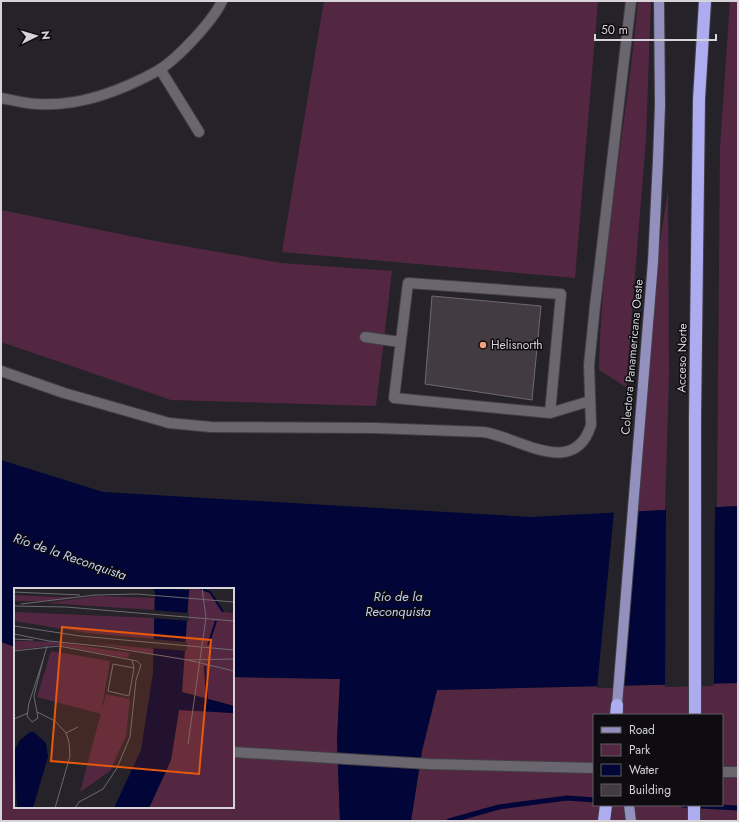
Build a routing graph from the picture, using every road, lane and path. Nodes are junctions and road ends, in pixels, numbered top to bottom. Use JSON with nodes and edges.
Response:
{"nodes":[{"id":1,"x":222,"y":1,"type":"edge"},
{"id":2,"x":631,"y":1,"type":"edge"},
{"id":3,"x":659,"y":1,"type":"edge"},
{"id":4,"x":705,"y":1,"type":"edge"},
{"id":5,"x":160,"y":69,"type":"junction"},
{"id":6,"x":1,"y":98,"type":"edge"},
{"id":7,"x":199,"y":132,"type":"dead end"},
{"id":8,"x":365,"y":337,"type":"dead end"},
{"id":9,"x":400,"y":342,"type":"junction"},
{"id":10,"x":1,"y":371,"type":"edge"},
{"id":11,"x":590,"y":401,"type":"junction"},
{"id":12,"x":550,"y":413,"type":"junction"},
{"id":13,"x":617,"y":712,"type":"edge"},
{"id":14,"x":695,"y":714,"type":"edge"},
{"id":15,"x":234,"y":752,"type":"edge"},
{"id":16,"x":593,"y":768,"type":"edge"},
{"id":17,"x":723,"y":772,"type":"edge"},
{"id":18,"x":738,"y":772,"type":"edge"},
{"id":19,"x":606,"y":806,"type":"edge"},
{"id":20,"x":629,"y":806,"type":"edge"},
{"id":21,"x":694,"y":806,"type":"edge"},
{"id":22,"x":604,"y":821,"type":"edge"},
{"id":23,"x":631,"y":821,"type":"edge"},
{"id":24,"x":694,"y":821,"type":"edge"}],
"edges":[{"from":1,"to":5,"type":"street"},
{"from":2,"to":11,"type":"street"},
{"from":3,"to":13,"type":"main road","name":"Colectora Panamericana Oeste"},
{"from":4,"to":14,"type":"highway","name":"Acceso Norte"},
{"from":5,"to":6,"type":"street"},
{"from":5,"to":7,"type":"street"},
{"from":8,"to":9,"type":"street"},
{"from":9,"to":12,"type":"street"},
{"from":9,"to":12,"type":"street"},
{"from":10,"to":11,"type":"street"},
{"from":11,"to":12,"type":"street"},
{"from":15,"to":16,"type":"street"},
{"from":17,"to":18,"type":"street"},
{"from":19,"to":22,"type":"highway"},
{"from":20,"to":23,"type":"main road"},
{"from":21,"to":24,"type":"highway"}]}
